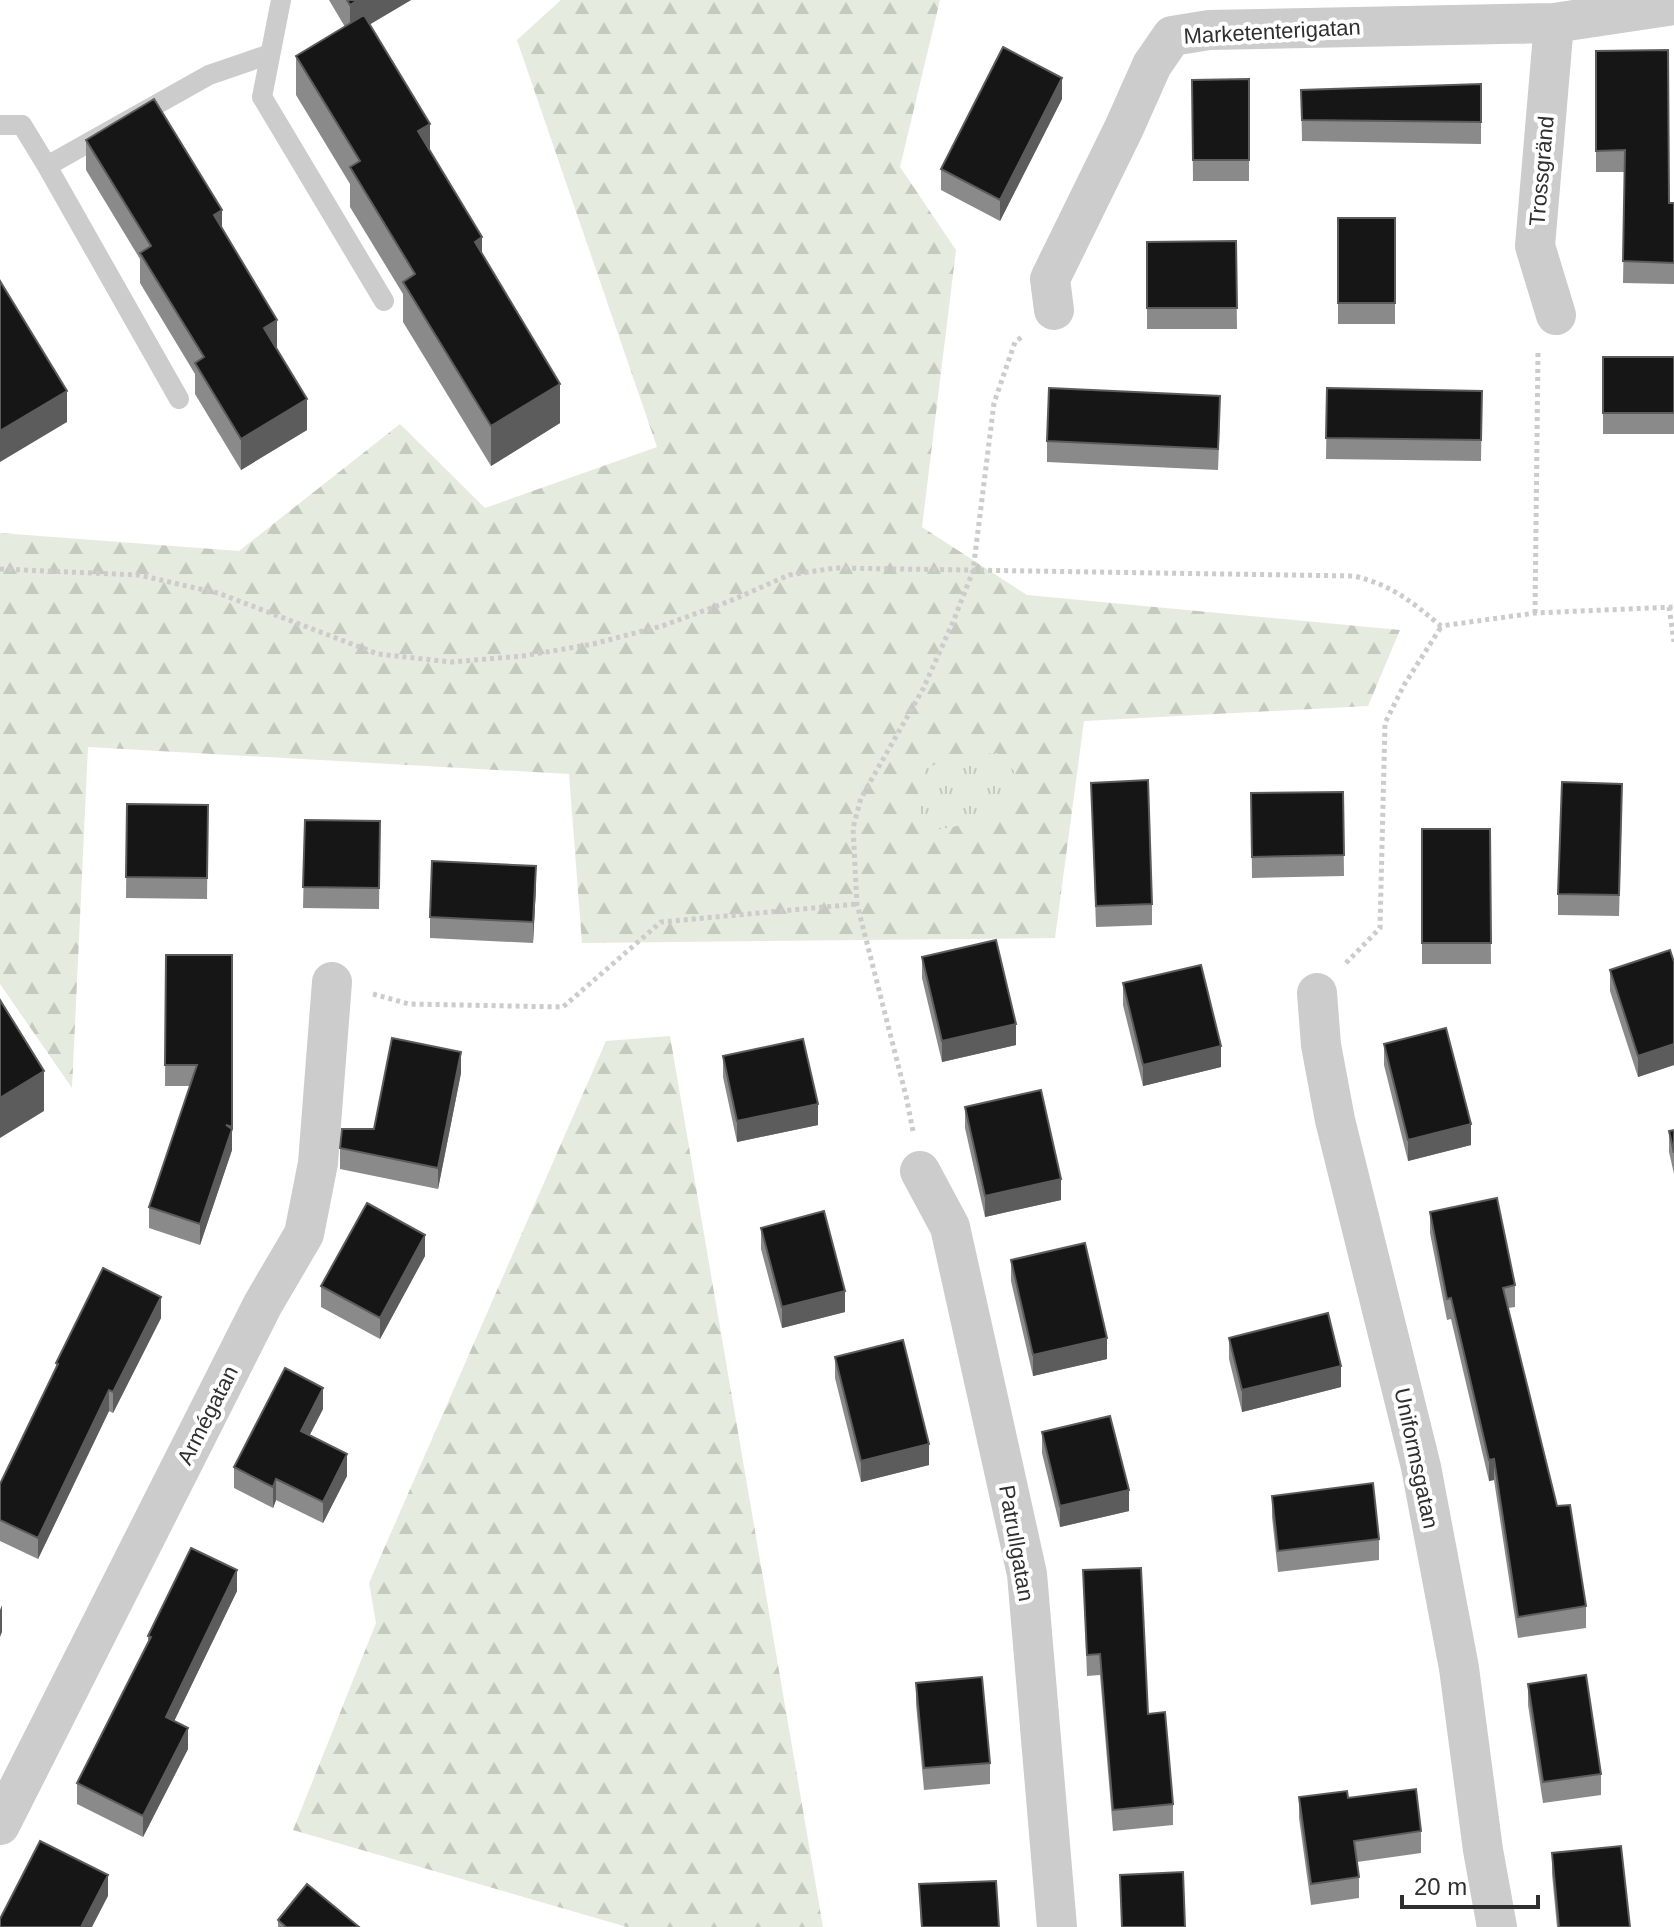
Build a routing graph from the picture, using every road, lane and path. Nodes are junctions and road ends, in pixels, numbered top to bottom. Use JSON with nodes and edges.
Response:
{"nodes":[{"id":1,"x":281,"y":0,"type":"edge"},
{"id":2,"x":1674,"y":5,"type":"edge"},
{"id":3,"x":1554,"y":23,"type":"junction"},
{"id":4,"x":270,"y":54,"type":"junction"},
{"id":5,"x":0,"y":125,"type":"edge"},
{"id":6,"x":47,"y":166,"type":"junction"},
{"id":7,"x":384,"y":301,"type":"dead end"},
{"id":8,"x":1054,"y":310,"type":"joint"},
{"id":9,"x":1556,"y":315,"type":"joint"},
{"id":10,"x":179,"y":399,"type":"dead end"},
{"id":11,"x":0,"y":569,"type":"edge"},
{"id":12,"x":973,"y":571,"type":"junction"},
{"id":13,"x":1671,"y":607,"type":"edge"},
{"id":14,"x":1535,"y":613,"type":"junction"},
{"id":15,"x":1441,"y":626,"type":"junction"},
{"id":16,"x":1674,"y":642,"type":"edge"},
{"id":17,"x":857,"y":904,"type":"junction"},
{"id":18,"x":332,"y":982,"type":"joint"},
{"id":19,"x":1317,"y":993,"type":"joint"},
{"id":20,"x":920,"y":1171,"type":"joint"},
{"id":21,"x":0,"y":1825,"type":"edge"},
{"id":22,"x":1057,"y":1927,"type":"edge"},
{"id":23,"x":1497,"y":1927,"type":"edge"}],
"edges":[{"from":1,"to":4,"type":"lane"},
{"from":2,"to":3,"type":"street","name":"Marketenterigatan"},
{"from":3,"to":8,"type":"street","name":"Marketenterigatan"},
{"from":3,"to":9,"type":"street","name":"Trossgränd"},
{"from":4,"to":6,"type":"lane"},
{"from":4,"to":7,"type":"lane"},
{"from":5,"to":6,"type":"lane"},
{"from":6,"to":10,"type":"lane"},
{"from":8,"to":12,"type":"path"},
{"from":9,"to":14,"type":"path"},
{"from":11,"to":12,"type":"path"},
{"from":12,"to":15,"type":"path"},
{"from":12,"to":17,"type":"path"},
{"from":13,"to":14,"type":"path"},
{"from":13,"to":16,"type":"path"},
{"from":14,"to":15,"type":"path"},
{"from":15,"to":19,"type":"path"},
{"from":17,"to":18,"type":"path"},
{"from":17,"to":20,"type":"path"},
{"from":18,"to":21,"type":"street","name":"Armégatan"},
{"from":19,"to":23,"type":"street","name":"Uniformsgatan"},
{"from":20,"to":22,"type":"street","name":"Patrullgatan"}]}
